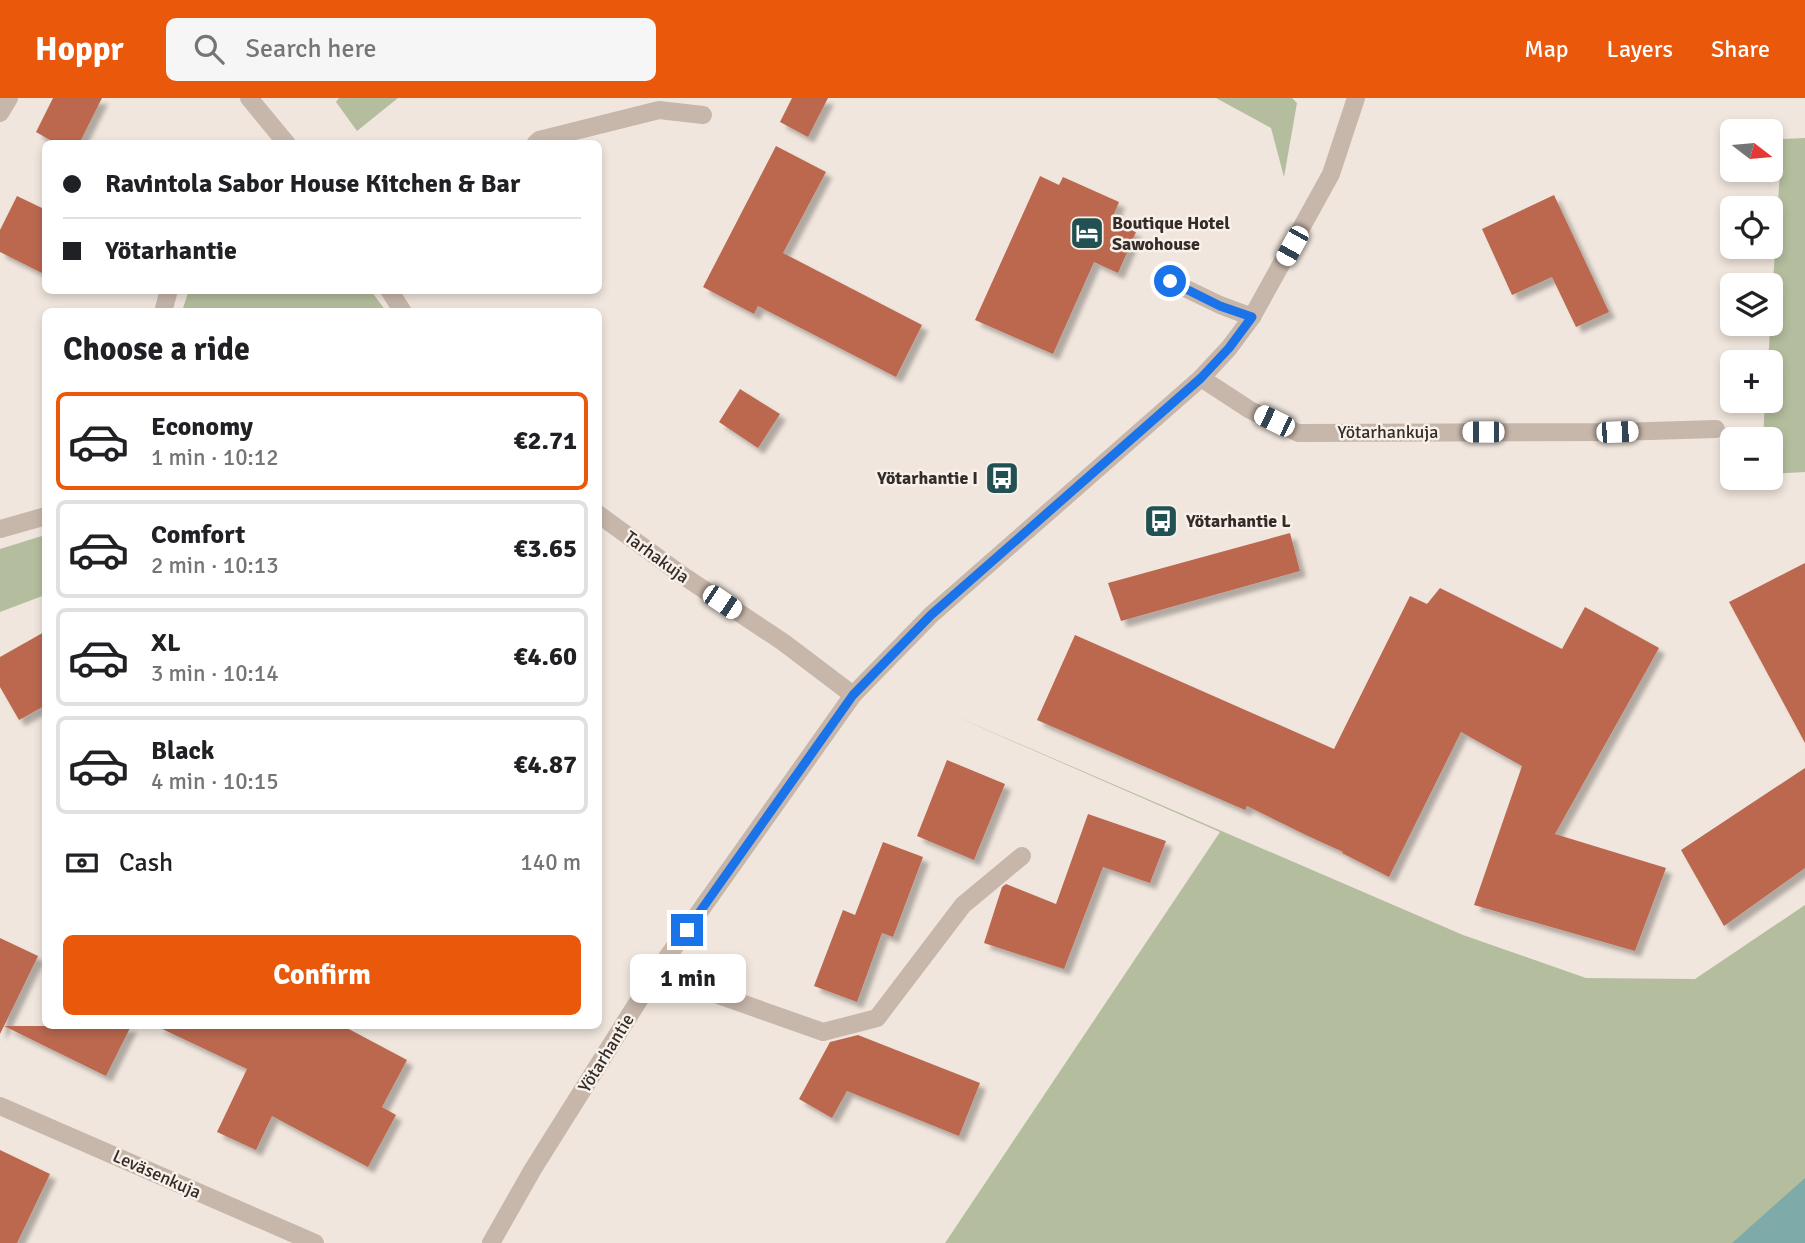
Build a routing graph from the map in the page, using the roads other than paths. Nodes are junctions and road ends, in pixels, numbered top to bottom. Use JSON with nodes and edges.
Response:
{"nodes":[{"id":1,"x":9,"y":98,"type":"edge"},
{"id":2,"x":249,"y":98,"type":"edge"},
{"id":3,"x":1356,"y":98,"type":"edge"},
{"id":4,"x":0,"y":113,"type":"edge"},
{"id":5,"x":703,"y":116,"type":"dead end"},
{"id":6,"x":285,"y":140,"type":"edge"},
{"id":7,"x":539,"y":140,"type":"edge"},
{"id":8,"x":1170,"y":281,"type":"dead end"},
{"id":9,"x":1252,"y":317,"type":"junction"},
{"id":10,"x":1201,"y":378,"type":"junction"},
{"id":11,"x":1716,"y":429,"type":"dead end"},
{"id":12,"x":42,"y":517,"type":"edge"},
{"id":13,"x":602,"y":517,"type":"edge"},
{"id":14,"x":0,"y":529,"type":"edge"},
{"id":15,"x":853,"y":695,"type":"junction"},
{"id":16,"x":1022,"y":856,"type":"dead end"},
{"id":17,"x":656,"y":973,"type":"junction"},
{"id":18,"x":0,"y":1106,"type":"edge"},
{"id":19,"x":315,"y":1243,"type":"edge"},
{"id":20,"x":491,"y":1243,"type":"edge"}],
"edges":[{"from":1,"to":4,"type":"street"},
{"from":2,"to":6,"type":"street"},
{"from":3,"to":9,"type":"street","name":"Yötarhantie"},
{"from":5,"to":7,"type":"street"},
{"from":8,"to":9,"type":"street"},
{"from":9,"to":10,"type":"street","name":"Yötarhantie"},
{"from":10,"to":11,"type":"street","name":"Yötarhankuja"},
{"from":10,"to":15,"type":"street","name":"Yötarhantie"},
{"from":12,"to":14,"type":"street"},
{"from":13,"to":15,"type":"street","name":"Tarhakuja"},
{"from":15,"to":17,"type":"street","name":"Yötarhantie"},
{"from":16,"to":17,"type":"street"},
{"from":17,"to":20,"type":"street","name":"Yötarhantie"},
{"from":18,"to":19,"type":"street","name":"Leväsenkuja"}]}
